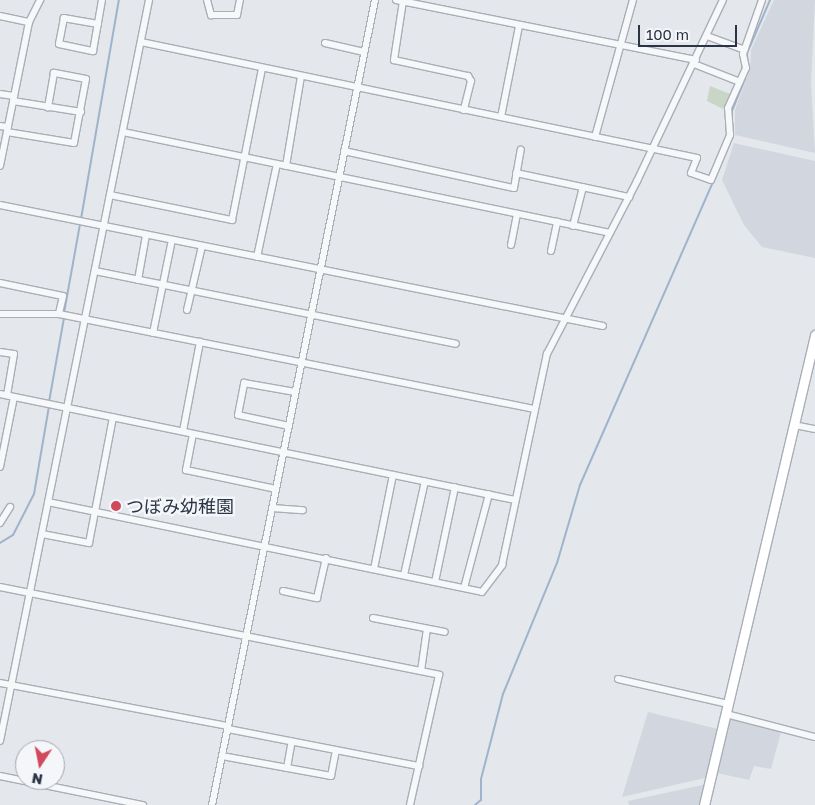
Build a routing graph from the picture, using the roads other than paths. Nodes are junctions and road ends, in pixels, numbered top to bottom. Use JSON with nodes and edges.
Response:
{"nodes":[{"id":1,"x":40,"y":0,"type":"edge"},
{"id":2,"x":102,"y":0,"type":"edge"},
{"id":3,"x":150,"y":0,"type":"edge"},
{"id":4,"x":207,"y":0,"type":"edge"},
{"id":5,"x":240,"y":0,"type":"edge"},
{"id":6,"x":374,"y":0,"type":"edge"},
{"id":7,"x":632,"y":0,"type":"edge"},
{"id":8,"x":723,"y":0,"type":"edge"},
{"id":9,"x":762,"y":0,"type":"edge"},
{"id":10,"x":400,"y":1,"type":"edge"},
{"id":11,"x":0,"y":16,"type":"edge"},
{"id":12,"x":29,"y":22,"type":"junction"},
{"id":13,"x":98,"y":24,"type":"junction"},
{"id":14,"x":519,"y":26,"type":"junction"},
{"id":15,"x":707,"y":36,"type":"junction"},
{"id":16,"x":141,"y":42,"type":"junction"},
{"id":17,"x":324,"y":43,"type":"dead end"},
{"id":18,"x":621,"y":45,"type":"junction"},
{"id":19,"x":745,"y":50,"type":"junction"},
{"id":20,"x":364,"y":52,"type":"junction"},
{"id":21,"x":695,"y":62,"type":"junction"},
{"id":22,"x":262,"y":68,"type":"junction"},
{"id":23,"x":301,"y":76,"type":"junction"},
{"id":24,"x":740,"y":82,"type":"junction"},
{"id":25,"x":357,"y":87,"type":"junction"},
{"id":26,"x":0,"y":94,"type":"edge"},
{"id":27,"x":14,"y":99,"type":"junction"},
{"id":28,"x":48,"y":107,"type":"junction"},
{"id":29,"x":464,"y":110,"type":"junction"},
{"id":30,"x":80,"y":112,"type":"junction"},
{"id":31,"x":500,"y":117,"type":"junction"},
{"id":32,"x":0,"y":126,"type":"edge"},
{"id":33,"x":7,"y":130,"type":"junction"},
{"id":34,"x":123,"y":132,"type":"junction"},
{"id":35,"x":595,"y":137,"type":"junction"},
{"id":36,"x":652,"y":149,"type":"junction"},
{"id":37,"x":521,"y":150,"type":"dead end"},
{"id":38,"x":344,"y":151,"type":"junction"},
{"id":39,"x":245,"y":158,"type":"junction"},
{"id":40,"x":277,"y":164,"type":"junction"},
{"id":41,"x":0,"y":166,"type":"edge"},
{"id":42,"x":286,"y":166,"type":"junction"},
{"id":43,"x":516,"y":173,"type":"junction"},
{"id":44,"x":339,"y":177,"type":"junction"},
{"id":45,"x":583,"y":187,"type":"junction"},
{"id":46,"x":110,"y":195,"type":"junction"},
{"id":47,"x":629,"y":197,"type":"junction"},
{"id":48,"x":0,"y":205,"type":"edge"},
{"id":49,"x":517,"y":214,"type":"junction"},
{"id":50,"x":558,"y":222,"type":"junction"},
{"id":51,"x":104,"y":226,"type":"junction"},
{"id":52,"x":573,"y":226,"type":"junction"},
{"id":53,"x":609,"y":233,"type":"junction"},
{"id":54,"x":146,"y":234,"type":"junction"},
{"id":55,"x":172,"y":240,"type":"junction"},
{"id":56,"x":511,"y":245,"type":"dead end"},
{"id":57,"x":202,"y":246,"type":"junction"},
{"id":58,"x":551,"y":252,"type":"dead end"},
{"id":59,"x":258,"y":257,"type":"junction"},
{"id":60,"x":320,"y":269,"type":"junction"},
{"id":61,"x":95,"y":271,"type":"junction"},
{"id":62,"x":138,"y":280,"type":"junction"},
{"id":63,"x":0,"y":283,"type":"edge"},
{"id":64,"x":162,"y":286,"type":"junction"},
{"id":65,"x":192,"y":292,"type":"junction"},
{"id":66,"x":187,"y":310,"type":"dead end"},
{"id":67,"x":0,"y":314,"type":"edge"},
{"id":68,"x":59,"y":314,"type":"junction"},
{"id":69,"x":311,"y":317,"type":"junction"},
{"id":70,"x":564,"y":318,"type":"junction"},
{"id":71,"x":85,"y":319,"type":"junction"},
{"id":72,"x":603,"y":326,"type":"dead end"},
{"id":73,"x":153,"y":333,"type":"junction"},
{"id":74,"x":815,"y":335,"type":"edge"},
{"id":75,"x":200,"y":342,"type":"junction"},
{"id":76,"x":456,"y":344,"type":"dead end"},
{"id":77,"x":0,"y":352,"type":"edge"},
{"id":78,"x":301,"y":362,"type":"junction"},
{"id":79,"x":295,"y":392,"type":"junction"},
{"id":80,"x":3,"y":394,"type":"edge"},
{"id":81,"x":14,"y":397,"type":"junction"},
{"id":82,"x":67,"y":408,"type":"junction"},
{"id":83,"x":534,"y":409,"type":"junction"},
{"id":84,"x":113,"y":417,"type":"junction"},
{"id":85,"x":289,"y":426,"type":"junction"},
{"id":86,"x":794,"y":426,"type":"junction"},
{"id":87,"x":815,"y":429,"type":"edge"},
{"id":88,"x":183,"y":431,"type":"junction"},
{"id":89,"x":193,"y":434,"type":"junction"},
{"id":90,"x":3,"y":440,"type":"edge"},
{"id":91,"x":283,"y":452,"type":"junction"},
{"id":92,"x":0,"y":467,"type":"edge"},
{"id":93,"x":393,"y":474,"type":"junction"},
{"id":94,"x":424,"y":481,"type":"junction"},
{"id":95,"x":455,"y":487,"type":"junction"},
{"id":96,"x":276,"y":490,"type":"junction"},
{"id":97,"x":489,"y":494,"type":"junction"},
{"id":98,"x":515,"y":500,"type":"junction"},
{"id":99,"x":48,"y":502,"type":"junction"},
{"id":100,"x":272,"y":508,"type":"junction"},
{"id":101,"x":6,"y":509,"type":"edge"},
{"id":102,"x":303,"y":510,"type":"dead end"},
{"id":103,"x":95,"y":511,"type":"junction"},
{"id":104,"x":0,"y":523,"type":"edge"},
{"id":105,"x":42,"y":534,"type":"junction"},
{"id":106,"x":264,"y":545,"type":"junction"},
{"id":107,"x":326,"y":558,"type":"junction"},
{"id":108,"x":374,"y":569,"type":"junction"},
{"id":109,"x":404,"y":575,"type":"junction"},
{"id":110,"x":434,"y":582,"type":"junction"},
{"id":111,"x":0,"y":587,"type":"edge"},
{"id":112,"x":464,"y":588,"type":"junction"},
{"id":113,"x":283,"y":591,"type":"dead end"},
{"id":114,"x":30,"y":593,"type":"junction"},
{"id":115,"x":373,"y":618,"type":"dead end"},
{"id":116,"x":427,"y":629,"type":"junction"},
{"id":117,"x":445,"y":632,"type":"dead end"},
{"id":118,"x":246,"y":636,"type":"junction"},
{"id":119,"x":421,"y":672,"type":"junction"},
{"id":120,"x":618,"y":679,"type":"dead end"},
{"id":121,"x":0,"y":683,"type":"edge"},
{"id":122,"x":11,"y":685,"type":"junction"},
{"id":123,"x":728,"y":704,"type":"junction"},
{"id":124,"x":726,"y":714,"type":"junction"},
{"id":125,"x":228,"y":727,"type":"junction"},
{"id":126,"x":1,"y":732,"type":"edge"},
{"id":127,"x":815,"y":737,"type":"edge"},
{"id":128,"x":0,"y":741,"type":"edge"},
{"id":129,"x":292,"y":741,"type":"junction"},
{"id":130,"x":336,"y":750,"type":"junction"},
{"id":131,"x":222,"y":756,"type":"junction"},
{"id":132,"x":419,"y":766,"type":"junction"},
{"id":133,"x":287,"y":768,"type":"junction"},
{"id":134,"x":0,"y":776,"type":"edge"},
{"id":135,"x":105,"y":798,"type":"junction"},
{"id":136,"x":104,"y":805,"type":"edge"},
{"id":137,"x":143,"y":805,"type":"edge"},
{"id":138,"x":212,"y":805,"type":"edge"},
{"id":139,"x":410,"y":805,"type":"edge"},
{"id":140,"x":704,"y":805,"type":"edge"}],
"edges":[{"from":1,"to":12,"type":"street"},
{"from":2,"to":13,"type":"street"},
{"from":3,"to":16,"type":"street"},
{"from":4,"to":5,"type":"street"},
{"from":6,"to":20,"type":"street"},
{"from":7,"to":18,"type":"street"},
{"from":8,"to":15,"type":"street"},
{"from":9,"to":19,"type":"street"},
{"from":10,"to":14,"type":"street"},
{"from":10,"to":29,"type":"street"},
{"from":11,"to":12,"type":"street"},
{"from":12,"to":27,"type":"street"},
{"from":13,"to":13,"type":"street"},
{"from":14,"to":18,"type":"street"},
{"from":14,"to":31,"type":"street"},
{"from":15,"to":19,"type":"street"},
{"from":15,"to":21,"type":"street"},
{"from":16,"to":22,"type":"street"},
{"from":16,"to":34,"type":"street"},
{"from":17,"to":20,"type":"street"},
{"from":18,"to":21,"type":"street"},
{"from":18,"to":35,"type":"street"},
{"from":19,"to":24,"type":"street"},
{"from":20,"to":25,"type":"street"},
{"from":21,"to":24,"type":"street"},
{"from":21,"to":36,"type":"street"},
{"from":22,"to":23,"type":"street"},
{"from":22,"to":39,"type":"street"},
{"from":23,"to":25,"type":"street"},
{"from":23,"to":42,"type":"street"},
{"from":24,"to":36,"type":"street"},
{"from":25,"to":29,"type":"street"},
{"from":25,"to":38,"type":"street"},
{"from":26,"to":27,"type":"street"},
{"from":27,"to":28,"type":"street"},
{"from":27,"to":33,"type":"street"},
{"from":28,"to":30,"type":"street"},
{"from":28,"to":30,"type":"street"},
{"from":29,"to":31,"type":"street"},
{"from":30,"to":33,"type":"street"},
{"from":31,"to":35,"type":"street"},
{"from":32,"to":33,"type":"street"},
{"from":33,"to":41,"type":"street"},
{"from":34,"to":39,"type":"street"},
{"from":34,"to":46,"type":"street"},
{"from":35,"to":36,"type":"street"},
{"from":36,"to":47,"type":"street"},
{"from":37,"to":43,"type":"street"},
{"from":38,"to":43,"type":"street"},
{"from":38,"to":44,"type":"street"},
{"from":39,"to":40,"type":"street"},
{"from":39,"to":46,"type":"street"},
{"from":40,"to":42,"type":"street"},
{"from":40,"to":59,"type":"street"},
{"from":42,"to":44,"type":"street"},
{"from":43,"to":45,"type":"street"},
{"from":44,"to":49,"type":"street"},
{"from":44,"to":60,"type":"street"},
{"from":45,"to":47,"type":"street"},
{"from":45,"to":52,"type":"street"},
{"from":46,"to":51,"type":"street"},
{"from":47,"to":53,"type":"street"},
{"from":48,"to":51,"type":"street"},
{"from":49,"to":50,"type":"street"},
{"from":49,"to":56,"type":"street"},
{"from":50,"to":52,"type":"street"},
{"from":50,"to":58,"type":"street"},
{"from":51,"to":54,"type":"street"},
{"from":51,"to":61,"type":"street"},
{"from":52,"to":53,"type":"street"},
{"from":53,"to":70,"type":"street"},
{"from":54,"to":55,"type":"street"},
{"from":54,"to":62,"type":"street"},
{"from":55,"to":57,"type":"street"},
{"from":55,"to":64,"type":"street"},
{"from":57,"to":59,"type":"street"},
{"from":57,"to":65,"type":"street"},
{"from":59,"to":60,"type":"street"},
{"from":60,"to":69,"type":"street"},
{"from":60,"to":70,"type":"street"},
{"from":61,"to":62,"type":"street"},
{"from":61,"to":71,"type":"street"},
{"from":62,"to":64,"type":"street"},
{"from":63,"to":68,"type":"street"},
{"from":64,"to":65,"type":"street"},
{"from":64,"to":73,"type":"street"},
{"from":65,"to":66,"type":"street"},
{"from":65,"to":69,"type":"street"},
{"from":67,"to":68,"type":"street"},
{"from":68,"to":71,"type":"street"},
{"from":69,"to":76,"type":"street"},
{"from":69,"to":78,"type":"street"},
{"from":70,"to":72,"type":"street"},
{"from":70,"to":83,"type":"street"},
{"from":71,"to":73,"type":"street"},
{"from":71,"to":82,"type":"street"},
{"from":73,"to":75,"type":"street"},
{"from":74,"to":86,"type":"street"},
{"from":75,"to":78,"type":"street"},
{"from":75,"to":88,"type":"street"},
{"from":77,"to":80,"type":"street"},
{"from":78,"to":79,"type":"street"},
{"from":78,"to":83,"type":"street"},
{"from":79,"to":85,"type":"street"},
{"from":79,"to":85,"type":"street"},
{"from":80,"to":81,"type":"street"},
{"from":81,"to":82,"type":"street"},
{"from":81,"to":90,"type":"street"},
{"from":82,"to":84,"type":"street"},
{"from":82,"to":99,"type":"street"},
{"from":83,"to":98,"type":"street"},
{"from":84,"to":88,"type":"street"},
{"from":84,"to":103,"type":"street"},
{"from":85,"to":91,"type":"street"},
{"from":86,"to":87,"type":"street"},
{"from":86,"to":123,"type":"street"},
{"from":88,"to":89,"type":"street"},
{"from":89,"to":91,"type":"street"},
{"from":89,"to":96,"type":"street"},
{"from":90,"to":92,"type":"street"},
{"from":91,"to":93,"type":"street"},
{"from":91,"to":96,"type":"street"},
{"from":93,"to":94,"type":"street"},
{"from":93,"to":108,"type":"street"},
{"from":94,"to":95,"type":"street"},
{"from":94,"to":109,"type":"street"},
{"from":95,"to":97,"type":"street"},
{"from":95,"to":110,"type":"street"},
{"from":96,"to":100,"type":"street"},
{"from":97,"to":98,"type":"street"},
{"from":97,"to":112,"type":"street"},
{"from":98,"to":112,"type":"street"},
{"from":99,"to":103,"type":"street"},
{"from":99,"to":105,"type":"street"},
{"from":100,"to":102,"type":"street"},
{"from":100,"to":106,"type":"street"},
{"from":101,"to":104,"type":"street"},
{"from":103,"to":105,"type":"street"},
{"from":103,"to":106,"type":"street"},
{"from":105,"to":114,"type":"street"},
{"from":106,"to":107,"type":"street"},
{"from":106,"to":118,"type":"street"},
{"from":107,"to":108,"type":"street"},
{"from":107,"to":113,"type":"street"},
{"from":108,"to":109,"type":"street"},
{"from":109,"to":110,"type":"street"},
{"from":110,"to":112,"type":"street"},
{"from":111,"to":114,"type":"street"},
{"from":114,"to":118,"type":"street"},
{"from":114,"to":122,"type":"street"},
{"from":115,"to":116,"type":"street"},
{"from":116,"to":117,"type":"street"},
{"from":116,"to":119,"type":"street"},
{"from":118,"to":119,"type":"street"},
{"from":118,"to":125,"type":"street"},
{"from":119,"to":132,"type":"street"},
{"from":120,"to":123,"type":"street"},
{"from":121,"to":122,"type":"street"},
{"from":122,"to":125,"type":"street"},
{"from":122,"to":126,"type":"street"},
{"from":123,"to":124,"type":"street"},
{"from":124,"to":127,"type":"street"},
{"from":124,"to":140,"type":"street"},
{"from":125,"to":129,"type":"street"},
{"from":125,"to":131,"type":"street"},
{"from":126,"to":128,"type":"street"},
{"from":129,"to":130,"type":"street"},
{"from":129,"to":133,"type":"street"},
{"from":130,"to":132,"type":"street"},
{"from":130,"to":133,"type":"street"},
{"from":131,"to":133,"type":"street"},
{"from":131,"to":138,"type":"street"},
{"from":132,"to":139,"type":"street"},
{"from":134,"to":135,"type":"street"},
{"from":135,"to":136,"type":"street"},
{"from":135,"to":137,"type":"street"}]}
